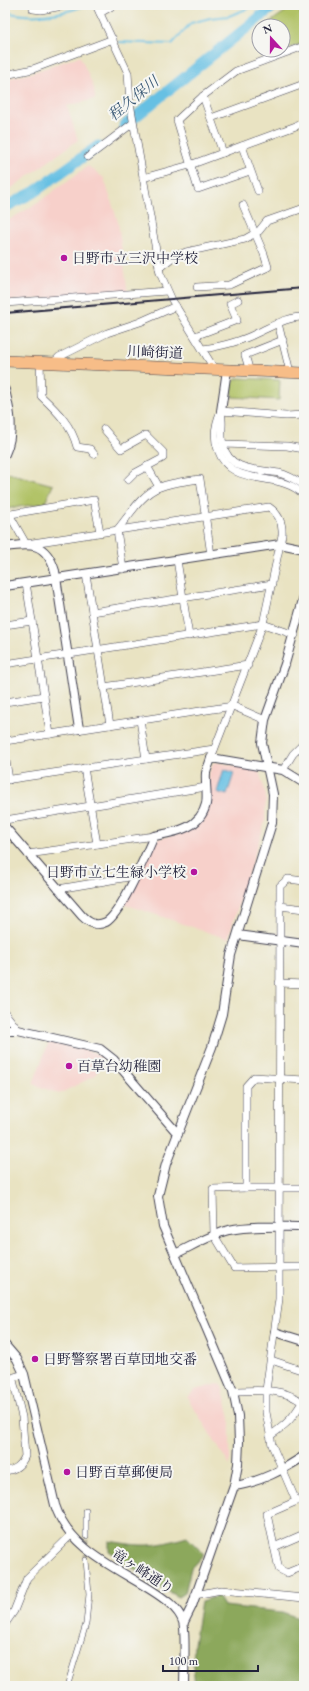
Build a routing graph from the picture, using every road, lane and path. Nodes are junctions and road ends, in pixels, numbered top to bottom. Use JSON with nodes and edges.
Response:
{"nodes":[{"id":1,"x":68,"y":5,"type":"edge"},
{"id":2,"x":96,"y":5,"type":"edge"},
{"id":3,"x":114,"y":5,"type":"edge"},
{"id":4,"x":51,"y":7,"type":"edge"},
{"id":5,"x":33,"y":9,"type":"dead end"},
{"id":6,"x":100,"y":13,"type":"junction"},
{"id":7,"x":113,"y":39,"type":"junction"},
{"id":8,"x":304,"y":46,"type":"edge"},
{"id":9,"x":5,"y":75,"type":"edge"},
{"id":10,"x":304,"y":84,"type":"edge"},
{"id":11,"x":204,"y":96,"type":"junction"},
{"id":12,"x":212,"y":118,"type":"junction"},
{"id":13,"x":133,"y":122,"type":"junction"},
{"id":14,"x":304,"y":125,"type":"edge"},
{"id":15,"x":242,"y":146,"type":"junction"},
{"id":16,"x":224,"y":153,"type":"junction"},
{"id":17,"x":88,"y":157,"type":"dead end"},
{"id":18,"x":190,"y":165,"type":"junction"},
{"id":19,"x":250,"y":171,"type":"junction"},
{"id":20,"x":143,"y":178,"type":"junction"},
{"id":21,"x":258,"y":192,"type":"dead end"},
{"id":22,"x":244,"y":205,"type":"dead end"},
{"id":23,"x":304,"y":208,"type":"edge"},
{"id":24,"x":254,"y":233,"type":"junction"},
{"id":25,"x":159,"y":268,"type":"junction"},
{"id":26,"x":197,"y":287,"type":"dead end"},
{"id":27,"x":168,"y":291,"type":"junction"},
{"id":28,"x":238,"y":300,"type":"dead end"},
{"id":29,"x":5,"y":303,"type":"edge"},
{"id":30,"x":176,"y":306,"type":"junction"},
{"id":31,"x":304,"y":317,"type":"edge"},
{"id":32,"x":278,"y":323,"type":"junction"},
{"id":33,"x":195,"y":336,"type":"junction"},
{"id":34,"x":283,"y":340,"type":"junction"},
{"id":35,"x":203,"y":349,"type":"junction"},
{"id":36,"x":5,"y":361,"type":"edge"},
{"id":37,"x":40,"y":362,"type":"junction"},
{"id":38,"x":53,"y":363,"type":"junction"},
{"id":39,"x":215,"y":370,"type":"junction"},
{"id":40,"x":226,"y":370,"type":"junction"},
{"id":41,"x":248,"y":371,"type":"junction"},
{"id":42,"x":290,"y":372,"type":"junction"},
{"id":43,"x":304,"y":373,"type":"edge"},
{"id":44,"x":5,"y":390,"type":"edge"},
{"id":45,"x":221,"y":411,"type":"junction"},
{"id":46,"x":304,"y":415,"type":"edge"},
{"id":47,"x":104,"y":429,"type":"dead end"},
{"id":48,"x":223,"y":444,"type":"junction"},
{"id":49,"x":304,"y":449,"type":"edge"},
{"id":50,"x":5,"y":454,"type":"edge"},
{"id":51,"x":94,"y":454,"type":"dead end"},
{"id":52,"x":147,"y":466,"type":"junction"},
{"id":53,"x":128,"y":480,"type":"dead end"},
{"id":54,"x":304,"y":485,"type":"edge"},
{"id":55,"x":159,"y":487,"type":"junction"},
{"id":56,"x":304,"y":495,"type":"edge"},
{"id":57,"x":7,"y":514,"type":"edge"},
{"id":58,"x":206,"y":516,"type":"junction"},
{"id":59,"x":117,"y":530,"type":"junction"},
{"id":60,"x":100,"y":532,"type":"junction"},
{"id":61,"x":26,"y":544,"type":"junction"},
{"id":62,"x":280,"y":544,"type":"junction"},
{"id":63,"x":5,"y":547,"type":"edge"},
{"id":64,"x":304,"y":549,"type":"edge"},
{"id":65,"x":212,"y":555,"type":"junction"},
{"id":66,"x":177,"y":560,"type":"junction"},
{"id":67,"x":123,"y":569,"type":"junction"},
{"id":68,"x":86,"y":574,"type":"junction"},
{"id":69,"x":56,"y":579,"type":"junction"},
{"id":70,"x":26,"y":583,"type":"junction"},
{"id":71,"x":272,"y":584,"type":"junction"},
{"id":72,"x":5,"y":586,"type":"edge"},
{"id":73,"x":304,"y":596,"type":"edge"},
{"id":74,"x":183,"y":598,"type":"junction"},
{"id":75,"x":92,"y":612,"type":"junction"},
{"id":76,"x":32,"y":621,"type":"junction"},
{"id":77,"x":263,"y":624,"type":"junction"},
{"id":78,"x":5,"y":625,"type":"edge"},
{"id":79,"x":295,"y":635,"type":"junction"},
{"id":80,"x":189,"y":636,"type":"junction"},
{"id":81,"x":98,"y":650,"type":"junction"},
{"id":82,"x":67,"y":654,"type":"junction"},
{"id":83,"x":38,"y":659,"type":"junction"},
{"id":84,"x":5,"y":664,"type":"edge"},
{"id":85,"x":248,"y":665,"type":"junction"},
{"id":86,"x":104,"y":687,"type":"junction"},
{"id":87,"x":44,"y":696,"type":"junction"},
{"id":88,"x":5,"y":702,"type":"edge"},
{"id":89,"x":233,"y":706,"type":"junction"},
{"id":90,"x":140,"y":720,"type":"junction"},
{"id":91,"x":265,"y":720,"type":"junction"},
{"id":92,"x":110,"y":725,"type":"junction"},
{"id":93,"x":79,"y":729,"type":"junction"},
{"id":94,"x":50,"y":734,"type":"junction"},
{"id":95,"x":5,"y":741,"type":"edge"},
{"id":96,"x":304,"y":743,"type":"edge"},
{"id":97,"x":214,"y":749,"type":"junction"},
{"id":98,"x":5,"y":754,"type":"edge"},
{"id":99,"x":212,"y":758,"type":"junction"},
{"id":100,"x":146,"y":759,"type":"junction"},
{"id":101,"x":84,"y":768,"type":"junction"},
{"id":102,"x":266,"y":768,"type":"junction"},
{"id":103,"x":283,"y":770,"type":"junction"},
{"id":104,"x":7,"y":780,"type":"edge"},
{"id":105,"x":304,"y":782,"type":"edge"},
{"id":106,"x":206,"y":787,"type":"junction"},
{"id":107,"x":90,"y":806,"type":"junction"},
{"id":108,"x":5,"y":820,"type":"edge"},
{"id":109,"x":5,"y":827,"type":"edge"},
{"id":110,"x":154,"y":836,"type":"junction"},
{"id":111,"x":97,"y":844,"type":"junction"},
{"id":112,"x":28,"y":854,"type":"junction"},
{"id":113,"x":136,"y":876,"type":"junction"},
{"id":114,"x":304,"y":881,"type":"edge"},
{"id":115,"x":58,"y":889,"type":"junction"},
{"id":116,"x":280,"y":906,"type":"junction"},
{"id":117,"x":304,"y":909,"type":"edge"},
{"id":118,"x":238,"y":935,"type":"junction"},
{"id":119,"x":279,"y":940,"type":"junction"},
{"id":120,"x":304,"y":944,"type":"edge"},
{"id":121,"x":279,"y":983,"type":"junction"},
{"id":122,"x":304,"y":984,"type":"edge"},
{"id":123,"x":5,"y":1013,"type":"edge"},
{"id":124,"x":5,"y":1030,"type":"edge"},
{"id":125,"x":18,"y":1030,"type":"junction"},
{"id":126,"x":279,"y":1078,"type":"junction"},
{"id":127,"x":304,"y":1080,"type":"edge"},
{"id":128,"x":178,"y":1134,"type":"junction"},
{"id":129,"x":246,"y":1188,"type":"junction"},
{"id":130,"x":280,"y":1188,"type":"junction"},
{"id":131,"x":304,"y":1188,"type":"edge"},
{"id":132,"x":280,"y":1227,"type":"junction"},
{"id":133,"x":304,"y":1227,"type":"edge"},
{"id":134,"x":214,"y":1235,"type":"junction"},
{"id":135,"x":175,"y":1254,"type":"junction"},
{"id":136,"x":280,"y":1267,"type":"junction"},
{"id":137,"x":304,"y":1267,"type":"edge"},
{"id":138,"x":275,"y":1332,"type":"junction"},
{"id":139,"x":304,"y":1341,"type":"edge"},
{"id":140,"x":5,"y":1345,"type":"edge"},
{"id":141,"x":271,"y":1360,"type":"junction"},
{"id":142,"x":304,"y":1371,"type":"edge"},
{"id":143,"x":24,"y":1374,"type":"junction"},
{"id":144,"x":266,"y":1390,"type":"junction"},
{"id":145,"x":233,"y":1391,"type":"junction"},
{"id":146,"x":303,"y":1400,"type":"edge"},
{"id":147,"x":270,"y":1436,"type":"junction"},
{"id":148,"x":304,"y":1456,"type":"edge"},
{"id":149,"x":281,"y":1469,"type":"junction"},
{"id":150,"x":5,"y":1471,"type":"edge"},
{"id":151,"x":234,"y":1486,"type":"junction"},
{"id":152,"x":304,"y":1498,"type":"edge"},
{"id":153,"x":296,"y":1501,"type":"junction"},
{"id":154,"x":86,"y":1511,"type":"dead end"},
{"id":155,"x":304,"y":1534,"type":"edge"},
{"id":156,"x":71,"y":1536,"type":"junction"},
{"id":157,"x":86,"y":1536,"type":"tunnel mouth"},
{"id":158,"x":274,"y":1547,"type":"junction"},
{"id":159,"x":86,"y":1560,"type":"tunnel mouth"},
{"id":160,"x":304,"y":1566,"type":"edge"},
{"id":161,"x":195,"y":1595,"type":"junction"},
{"id":162,"x":304,"y":1598,"type":"edge"},
{"id":163,"x":184,"y":1622,"type":"junction"},
{"id":164,"x":5,"y":1624,"type":"edge"},
{"id":165,"x":67,"y":1686,"type":"edge"},
{"id":166,"x":184,"y":1686,"type":"edge"}],
"edges":[{"from":1,"to":4,"type":"street"},
{"from":2,"to":6,"type":"street"},
{"from":3,"to":6,"type":"street"},
{"from":4,"to":5,"type":"street"},
{"from":6,"to":7,"type":"street"},
{"from":7,"to":9,"type":"street"},
{"from":7,"to":13,"type":"street"},
{"from":8,"to":11,"type":"street"},
{"from":10,"to":12,"type":"street"},
{"from":11,"to":12,"type":"street"},
{"from":11,"to":18,"type":"street"},
{"from":12,"to":16,"type":"street"},
{"from":13,"to":17,"type":"street"},
{"from":13,"to":20,"type":"street"},
{"from":14,"to":15,"type":"street"},
{"from":15,"to":16,"type":"street"},
{"from":15,"to":19,"type":"street"},
{"from":16,"to":18,"type":"street"},
{"from":18,"to":19,"type":"street"},
{"from":18,"to":20,"type":"street"},
{"from":19,"to":21,"type":"street"},
{"from":20,"to":25,"type":"street"},
{"from":22,"to":24,"type":"street"},
{"from":23,"to":24,"type":"street"},
{"from":24,"to":25,"type":"street"},
{"from":24,"to":26,"type":"street"},
{"from":25,"to":27,"type":"street"},
{"from":27,"to":29,"type":"street"},
{"from":27,"to":30,"type":"street"},
{"from":28,"to":33,"type":"street"},
{"from":30,"to":33,"type":"street"},
{"from":30,"to":38,"type":"street"},
{"from":31,"to":32,"type":"street"},
{"from":32,"to":34,"type":"street"},
{"from":32,"to":35,"type":"street"},
{"from":33,"to":35,"type":"street"},
{"from":34,"to":41,"type":"street"},
{"from":34,"to":42,"type":"street"},
{"from":35,"to":39,"type":"street"},
{"from":36,"to":37,"type":"main road","name":"川崎街道"},
{"from":37,"to":38,"type":"main road","name":"川崎街道"},
{"from":37,"to":51,"type":"street"},
{"from":38,"to":39,"type":"main road","name":"川崎街道"},
{"from":39,"to":40,"type":"main road","name":"川崎街道"},
{"from":40,"to":41,"type":"main road","name":"川崎街道"},
{"from":40,"to":45,"type":"street"},
{"from":41,"to":42,"type":"main road","name":"川崎街道"},
{"from":42,"to":43,"type":"main road","name":"川崎街道"},
{"from":44,"to":50,"type":"street"},
{"from":45,"to":46,"type":"street"},
{"from":45,"to":48,"type":"street"},
{"from":45,"to":56,"type":"street"},
{"from":47,"to":52,"type":"street"},
{"from":48,"to":49,"type":"street"},
{"from":48,"to":54,"type":"street"},
{"from":52,"to":53,"type":"street"},
{"from":52,"to":55,"type":"street"},
{"from":55,"to":58,"type":"street"},
{"from":55,"to":59,"type":"street"},
{"from":57,"to":60,"type":"street"},
{"from":57,"to":61,"type":"street"},
{"from":58,"to":59,"type":"street"},
{"from":58,"to":62,"type":"street"},
{"from":58,"to":65,"type":"street"},
{"from":59,"to":60,"type":"street"},
{"from":59,"to":67,"type":"street"},
{"from":60,"to":61,"type":"street"},
{"from":61,"to":63,"type":"street"},
{"from":61,"to":69,"type":"street"},
{"from":62,"to":64,"type":"street"},
{"from":62,"to":65,"type":"street"},
{"from":62,"to":71,"type":"street"},
{"from":65,"to":66,"type":"street"},
{"from":66,"to":67,"type":"street"},
{"from":66,"to":74,"type":"street"},
{"from":67,"to":68,"type":"street"},
{"from":68,"to":69,"type":"street"},
{"from":68,"to":75,"type":"street"},
{"from":69,"to":70,"type":"street"},
{"from":69,"to":82,"type":"street"},
{"from":70,"to":72,"type":"street"},
{"from":70,"to":76,"type":"street"},
{"from":71,"to":74,"type":"street"},
{"from":71,"to":77,"type":"street"},
{"from":73,"to":79,"type":"street"},
{"from":74,"to":75,"type":"street"},
{"from":74,"to":80,"type":"street"},
{"from":75,"to":81,"type":"street"},
{"from":76,"to":78,"type":"street"},
{"from":76,"to":83,"type":"street"},
{"from":77,"to":79,"type":"street"},
{"from":77,"to":80,"type":"street"},
{"from":77,"to":85,"type":"street"},
{"from":79,"to":91,"type":"street"},
{"from":80,"to":81,"type":"street"},
{"from":81,"to":82,"type":"street"},
{"from":81,"to":86,"type":"street"},
{"from":82,"to":83,"type":"street"},
{"from":82,"to":93,"type":"street"},
{"from":83,"to":84,"type":"street"},
{"from":83,"to":87,"type":"street"},
{"from":85,"to":86,"type":"street"},
{"from":85,"to":89,"type":"street"},
{"from":86,"to":92,"type":"street"},
{"from":87,"to":88,"type":"street"},
{"from":87,"to":94,"type":"street"},
{"from":89,"to":90,"type":"street"},
{"from":89,"to":91,"type":"street"},
{"from":89,"to":97,"type":"street"},
{"from":90,"to":92,"type":"street"},
{"from":90,"to":100,"type":"street"},
{"from":91,"to":102,"type":"street"},
{"from":92,"to":93,"type":"street"},
{"from":93,"to":94,"type":"street"},
{"from":94,"to":95,"type":"street"},
{"from":96,"to":103,"type":"street"},
{"from":97,"to":99,"type":"street"},
{"from":97,"to":100,"type":"street"},
{"from":98,"to":104,"type":"street"},
{"from":99,"to":102,"type":"street"},
{"from":99,"to":106,"type":"street"},
{"from":100,"to":101,"type":"street"},
{"from":101,"to":104,"type":"street"},
{"from":101,"to":107,"type":"street"},
{"from":102,"to":103,"type":"street"},
{"from":102,"to":118,"type":"street"},
{"from":103,"to":105,"type":"street"},
{"from":106,"to":107,"type":"street"},
{"from":106,"to":110,"type":"street"},
{"from":107,"to":108,"type":"street"},
{"from":107,"to":111,"type":"street"},
{"from":109,"to":112,"type":"street"},
{"from":110,"to":111,"type":"street"},
{"from":110,"to":113,"type":"street"},
{"from":111,"to":112,"type":"street"},
{"from":112,"to":115,"type":"street"},
{"from":113,"to":115,"type":"street"},
{"from":113,"to":115,"type":"street"},
{"from":114,"to":116,"type":"street"},
{"from":116,"to":117,"type":"street"},
{"from":116,"to":119,"type":"street"},
{"from":118,"to":119,"type":"street"},
{"from":118,"to":128,"type":"street"},
{"from":119,"to":120,"type":"street"},
{"from":119,"to":121,"type":"street"},
{"from":121,"to":122,"type":"street"},
{"from":121,"to":126,"type":"street"},
{"from":123,"to":125,"type":"street"},
{"from":124,"to":125,"type":"street"},
{"from":125,"to":128,"type":"street"},
{"from":126,"to":127,"type":"street"},
{"from":126,"to":129,"type":"street"},
{"from":126,"to":130,"type":"street"},
{"from":128,"to":135,"type":"street"},
{"from":129,"to":130,"type":"street"},
{"from":129,"to":134,"type":"street"},
{"from":130,"to":131,"type":"street"},
{"from":130,"to":132,"type":"street"},
{"from":132,"to":133,"type":"street"},
{"from":132,"to":134,"type":"street"},
{"from":132,"to":136,"type":"street"},
{"from":134,"to":135,"type":"street"},
{"from":134,"to":136,"type":"street"},
{"from":135,"to":145,"type":"street"},
{"from":136,"to":137,"type":"street"},
{"from":136,"to":138,"type":"street"},
{"from":138,"to":139,"type":"street"},
{"from":138,"to":141,"type":"street"},
{"from":140,"to":143,"type":"street","name":"竜ヶ峰通り"},
{"from":141,"to":142,"type":"street"},
{"from":141,"to":144,"type":"street"},
{"from":143,"to":150,"type":"street"},
{"from":143,"to":156,"type":"street","name":"竜ヶ峰通り"},
{"from":144,"to":145,"type":"street"},
{"from":144,"to":146,"type":"street"},
{"from":144,"to":147,"type":"street"},
{"from":145,"to":151,"type":"street"},
{"from":146,"to":147,"type":"street"},
{"from":147,"to":149,"type":"street"},
{"from":148,"to":149,"type":"street"},
{"from":149,"to":151,"type":"street"},
{"from":149,"to":153,"type":"street"},
{"from":151,"to":161,"type":"street"},
{"from":152,"to":153,"type":"street"},
{"from":153,"to":158,"type":"street"},
{"from":154,"to":157,"type":"street"},
{"from":155,"to":158,"type":"street"},
{"from":156,"to":163,"type":"street","name":"竜ヶ峰通り"},
{"from":156,"to":164,"type":"street"},
{"from":158,"to":160,"type":"street"},
{"from":159,"to":165,"type":"street"},
{"from":161,"to":162,"type":"street"},
{"from":161,"to":163,"type":"street"},
{"from":163,"to":166,"type":"street"}]}
